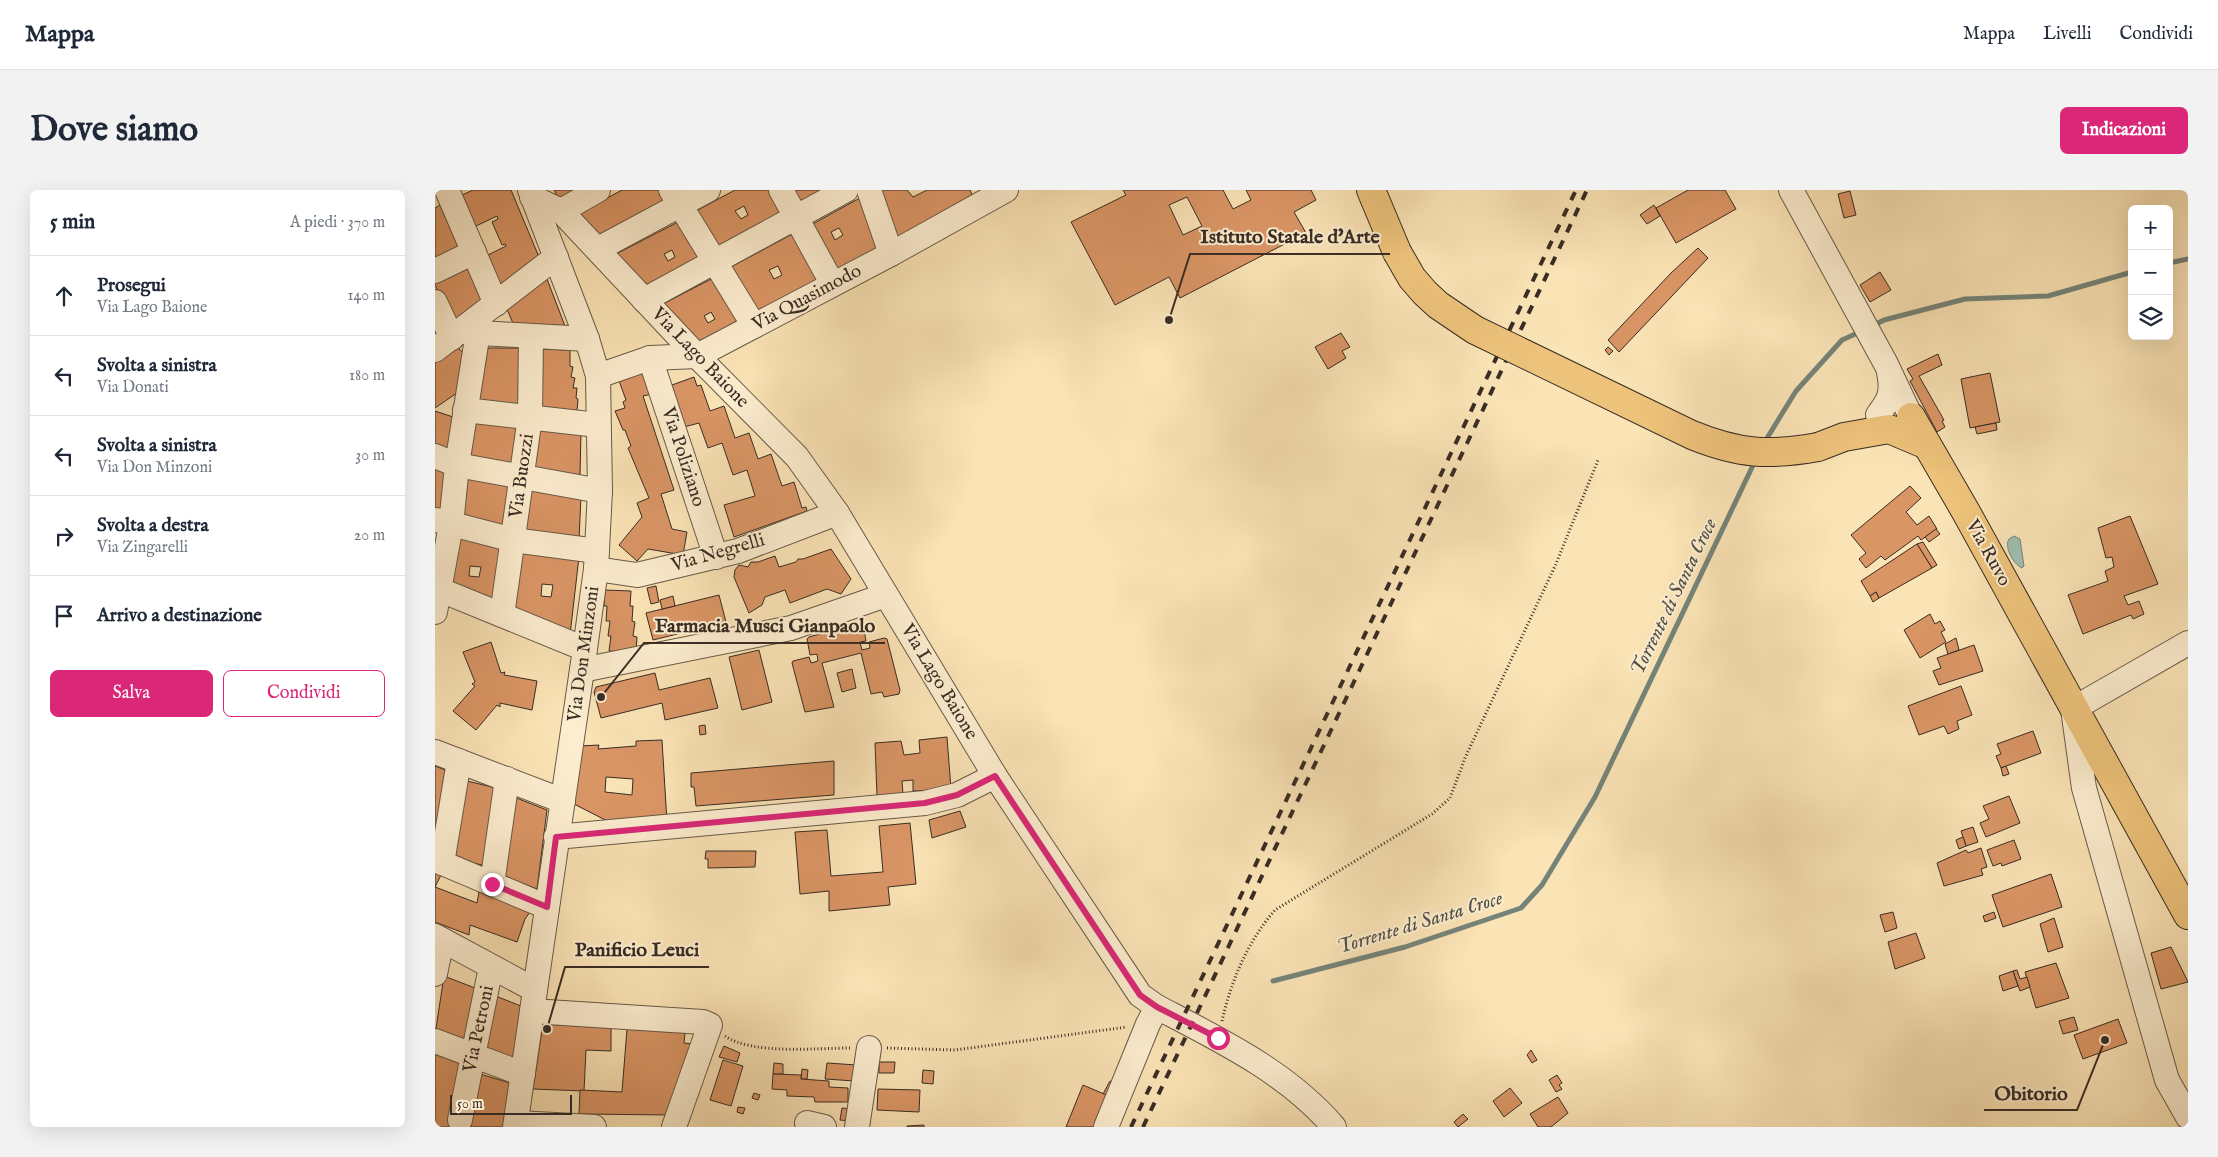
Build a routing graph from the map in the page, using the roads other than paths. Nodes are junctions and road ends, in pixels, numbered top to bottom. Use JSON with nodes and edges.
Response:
{"nodes":[{"id":1,"x":447,"y":190,"type":"edge"},
{"id":2,"x":598,"y":190,"type":"edge"},
{"id":3,"x":708,"y":190,"type":"edge"},
{"id":4,"x":781,"y":190,"type":"edge"},
{"id":5,"x":846,"y":190,"type":"edge"},
{"id":6,"x":869,"y":190,"type":"edge"},
{"id":7,"x":1371,"y":190,"type":"edge"},
{"id":8,"x":1791,"y":190,"type":"edge"},
{"id":9,"x":531,"y":193,"type":"edge"},
{"id":10,"x":991,"y":194,"type":"edge"},
{"id":11,"x":435,"y":196,"type":"edge"},
{"id":12,"x":675,"y":198,"type":"edge"},
{"id":13,"x":561,"y":211,"type":"junction"},
{"id":14,"x":796,"y":217,"type":"junction"},
{"id":15,"x":598,"y":249,"type":"junction"},
{"id":16,"x":474,"y":252,"type":"junction"},
{"id":17,"x":891,"y":254,"type":"junction"},
{"id":18,"x":556,"y":257,"type":"junction"},
{"id":19,"x":714,"y":262,"type":"junction"},
{"id":20,"x":435,"y":271,"type":"edge"},
{"id":21,"x":832,"y":283,"type":"junction"},
{"id":22,"x":644,"y":300,"type":"junction"},
{"id":23,"x":435,"y":302,"type":"edge"},
{"id":24,"x":496,"y":304,"type":"junction"},
{"id":25,"x":754,"y":326,"type":"junction"},
{"id":26,"x":531,"y":336,"type":"junction"},
{"id":27,"x":456,"y":338,"type":"edge"},
{"id":28,"x":587,"y":339,"type":"junction"},
{"id":29,"x":697,"y":356,"type":"junction"},
{"id":30,"x":650,"y":358,"type":"junction"},
{"id":31,"x":598,"y":376,"type":"junction"},
{"id":32,"x":465,"y":410,"type":"junction"},
{"id":33,"x":530,"y":417,"type":"junction"},
{"id":34,"x":1892,"y":420,"type":"junction"},
{"id":35,"x":598,"y":425,"type":"junction"},
{"id":36,"x":435,"y":456,"type":"edge"},
{"id":37,"x":457,"y":465,"type":"junction"},
{"id":38,"x":523,"y":477,"type":"junction"},
{"id":39,"x":600,"y":491,"type":"junction"},
{"id":40,"x":837,"y":513,"type":"junction"},
{"id":41,"x":443,"y":522,"type":"edge"},
{"id":42,"x":513,"y":540,"type":"junction"},
{"id":43,"x":716,"y":556,"type":"junction"},
{"id":44,"x":596,"y":560,"type":"junction"},
{"id":45,"x":886,"y":594,"type":"junction"},
{"id":46,"x":437,"y":600,"type":"edge"},
{"id":47,"x":502,"y":615,"type":"junction"},
{"id":48,"x":2188,"y":643,"type":"edge"},
{"id":49,"x":584,"y":659,"type":"junction"},
{"id":50,"x":2073,"y":709,"type":"junction"},
{"id":51,"x":435,"y":752,"type":"edge"},
{"id":52,"x":459,"y":761,"type":"junction"},
{"id":53,"x":995,"y":776,"type":"junction"},
{"id":54,"x":507,"y":779,"type":"junction"},
{"id":55,"x":563,"y":801,"type":"junction"},
{"id":56,"x":556,"y":837,"type":"junction"},
{"id":57,"x":439,"y":862,"type":"edge"},
{"id":58,"x":492,"y":884,"type":"junction"},
{"id":59,"x":547,"y":907,"type":"junction"},
{"id":60,"x":2188,"y":915,"type":"edge"},
{"id":61,"x":438,"y":938,"type":"edge"},
{"id":62,"x":491,"y":967,"type":"junction"},
{"id":63,"x":435,"y":974,"type":"edge"},
{"id":64,"x":533,"y":1000,"type":"junction"},
{"id":65,"x":1152,"y":1015,"type":"junction"},
{"id":66,"x":435,"y":1041,"type":"edge"},
{"id":67,"x":869,"y":1048,"type":"road end"},
{"id":68,"x":473,"y":1056,"type":"junction"},
{"id":69,"x":523,"y":1074,"type":"junction"},
{"id":70,"x":2188,"y":1117,"type":"edge"},
{"id":71,"x":460,"y":1120,"type":"dead end"},
{"id":72,"x":515,"y":1125,"type":"edge"},
{"id":73,"x":594,"y":1127,"type":"edge"},
{"id":74,"x":674,"y":1127,"type":"edge"},
{"id":75,"x":857,"y":1127,"type":"edge"},
{"id":76,"x":1106,"y":1127,"type":"edge"},
{"id":77,"x":1334,"y":1127,"type":"edge"}],
"edges":[{"from":1,"to":11,"type":"street"},
{"from":1,"to":16,"type":"street"},
{"from":2,"to":13,"type":"street"},
{"from":3,"to":12,"type":"street"},
{"from":4,"to":14,"type":"street"},
{"from":5,"to":14,"type":"street"},
{"from":6,"to":17,"type":"street"},
{"from":7,"to":34,"type":"main road","bridge":true},
{"from":8,"to":34,"type":"street","name":"Via Ruvo"},
{"from":9,"to":13,"type":"street","name":"Via Lago Baione"},
{"from":9,"to":18,"type":"street","name":"Via Don Minzoni"},
{"from":10,"to":17,"type":"street","name":"Via Quasimodo"},
{"from":12,"to":15,"type":"street"},
{"from":12,"to":19,"type":"street"},
{"from":13,"to":15,"type":"street","name":"Via Lago Baione"},
{"from":14,"to":19,"type":"street"},
{"from":14,"to":21,"type":"street"},
{"from":15,"to":22,"type":"street","name":"Via Lago Baione"},
{"from":16,"to":20,"type":"street"},
{"from":16,"to":24,"type":"street"},
{"from":17,"to":21,"type":"street","name":"Via Quasimodo"},
{"from":18,"to":24,"type":"street"},
{"from":18,"to":28,"type":"street","name":"Via Don Minzoni"},
{"from":19,"to":22,"type":"street"},
{"from":19,"to":25,"type":"street"},
{"from":21,"to":25,"type":"street","name":"Via Quasimodo"},
{"from":22,"to":29,"type":"street","name":"Via Lago Baione"},
{"from":23,"to":27,"type":"street"},
{"from":24,"to":27,"type":"street"},
{"from":25,"to":29,"type":"street","name":"Via Quasimodo"},
{"from":26,"to":27,"type":"street"},
{"from":26,"to":28,"type":"street"},
{"from":26,"to":33,"type":"street","name":"Via Buozzi"},
{"from":27,"to":32,"type":"street"},
{"from":28,"to":31,"type":"street","name":"Via Don Minzoni"},
{"from":29,"to":30,"type":"street","name":"Via Quasimodo"},
{"from":29,"to":40,"type":"street","name":"Via Lago Baione"},
{"from":30,"to":31,"type":"street","name":"Via Quasimodo"},
{"from":30,"to":43,"type":"street","name":"Via Poliziano"},
{"from":31,"to":35,"type":"street","name":"Via Don Minzoni"},
{"from":32,"to":33,"type":"street"},
{"from":32,"to":37,"type":"street"},
{"from":33,"to":35,"type":"street"},
{"from":33,"to":38,"type":"street","name":"Via Buozzi"},
{"from":34,"to":50,"type":"main road","name":"Via Ruvo"},
{"from":35,"to":39,"type":"street","name":"Via Don Minzoni"},
{"from":36,"to":37,"type":"street"},
{"from":37,"to":38,"type":"street"},
{"from":37,"to":41,"type":"street"},
{"from":38,"to":39,"type":"street"},
{"from":38,"to":42,"type":"street","name":"Via Buozzi"},
{"from":39,"to":44,"type":"street","name":"Via Don Minzoni"},
{"from":40,"to":43,"type":"street","name":"Via Negrelli"},
{"from":40,"to":45,"type":"street","name":"Via Lago Baione"},
{"from":41,"to":42,"type":"street","name":"Via Negrelli"},
{"from":41,"to":46,"type":"street"},
{"from":42,"to":44,"type":"street","name":"Via Negrelli"},
{"from":42,"to":47,"type":"street","name":"Via Buozzi"},
{"from":43,"to":44,"type":"street","name":"Via Negrelli"},
{"from":44,"to":49,"type":"street","name":"Via Don Minzoni"},
{"from":45,"to":49,"type":"street"},
{"from":45,"to":53,"type":"street","name":"Via Lago Baione"},
{"from":46,"to":47,"type":"street"},
{"from":47,"to":49,"type":"street"},
{"from":48,"to":50,"type":"street"},
{"from":49,"to":55,"type":"street","name":"Via Don Minzoni"},
{"from":50,"to":60,"type":"main road","name":"Via Ruvo"},
{"from":50,"to":70,"type":"street"},
{"from":51,"to":52,"type":"street"},
{"from":52,"to":54,"type":"street"},
{"from":52,"to":57,"type":"street"},
{"from":53,"to":56,"type":"street"},
{"from":53,"to":65,"type":"street","name":"Via Lago Baione"},
{"from":54,"to":55,"type":"street"},
{"from":54,"to":58,"type":"street"},
{"from":55,"to":56,"type":"street","name":"Via Don Minzoni"},
{"from":56,"to":59,"type":"street","name":"Via Don Minzoni"},
{"from":57,"to":58,"type":"street"},
{"from":58,"to":59,"type":"street"},
{"from":59,"to":64,"type":"street","name":"Via Don Minzoni"},
{"from":61,"to":62,"type":"street"},
{"from":61,"to":63,"type":"street"},
{"from":62,"to":64,"type":"street"},
{"from":62,"to":68,"type":"street","name":"Via Petroni"},
{"from":64,"to":69,"type":"street","name":"Via Don Minzoni"},
{"from":64,"to":74,"type":"street"},
{"from":65,"to":76,"type":"street"},
{"from":65,"to":77,"type":"street","name":"Via Lago Baione"},
{"from":66,"to":68,"type":"street"},
{"from":67,"to":75,"type":"street"},
{"from":68,"to":69,"type":"street"},
{"from":68,"to":71,"type":"street","name":"Via Petroni"},
{"from":69,"to":72,"type":"street","name":"Via Don Minzoni"},
{"from":72,"to":73,"type":"street"}]}
